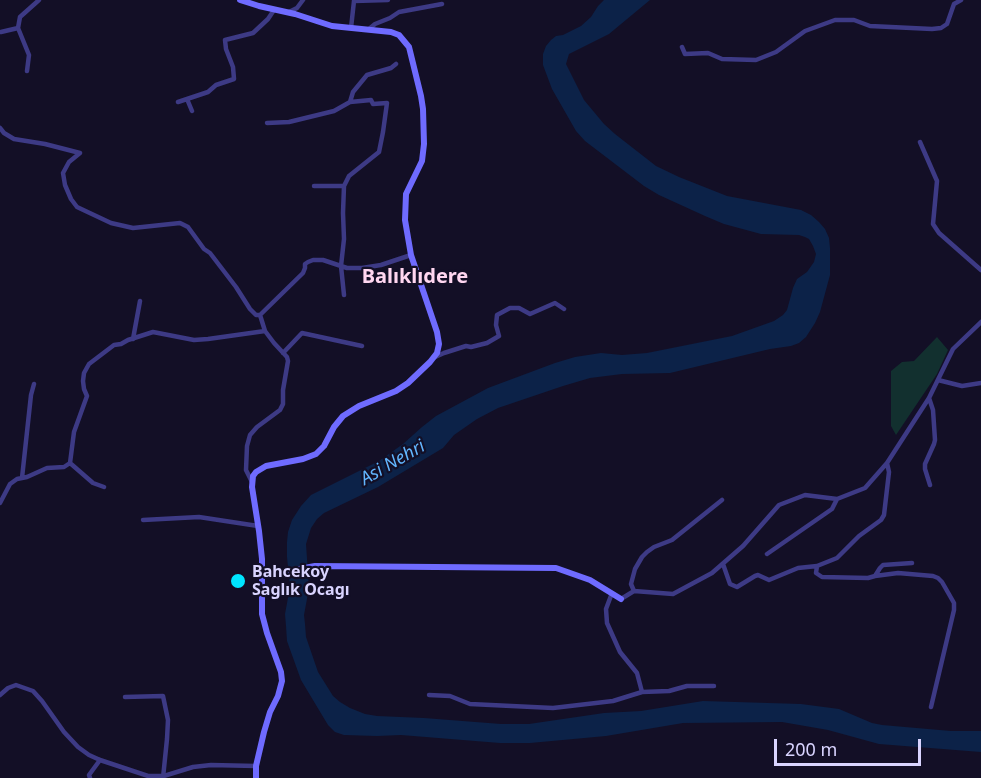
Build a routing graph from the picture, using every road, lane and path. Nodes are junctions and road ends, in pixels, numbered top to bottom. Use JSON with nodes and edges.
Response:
{"nodes":[{"id":1,"x":39,"y":0,"type":"edge"},
{"id":2,"x":240,"y":0,"type":"edge"},
{"id":3,"x":303,"y":0,"type":"edge"},
{"id":4,"x":353,"y":0,"type":"edge"},
{"id":5,"x":388,"y":0,"type":"edge"},
{"id":6,"x":961,"y":0,"type":"edge"},
{"id":7,"x":429,"y":3,"type":"edge"},
{"id":8,"x":442,"y":4,"type":"dead end"},
{"id":9,"x":274,"y":9,"type":"junction"},
{"id":10,"x":289,"y":12,"type":"junction"},
{"id":11,"x":18,"y":28,"type":"junction"},
{"id":12,"x":351,"y":28,"type":"junction"},
{"id":13,"x":369,"y":29,"type":"junction"},
{"id":14,"x":1,"y":32,"type":"edge"},
{"id":15,"x":682,"y":47,"type":"dead end"},
{"id":16,"x":396,"y":64,"type":"dead end"},
{"id":17,"x":27,"y":71,"type":"dead end"},
{"id":18,"x":187,"y":99,"type":"junction"},
{"id":19,"x":178,"y":102,"type":"dead end"},
{"id":20,"x":350,"y":102,"type":"junction"},
{"id":21,"x":192,"y":111,"type":"dead end"},
{"id":22,"x":267,"y":123,"type":"dead end"},
{"id":23,"x":0,"y":128,"type":"edge"},
{"id":24,"x":920,"y":142,"type":"dead end"},
{"id":25,"x":314,"y":186,"type":"dead end"},
{"id":26,"x":344,"y":186,"type":"junction"},
{"id":27,"x":411,"y":255,"type":"junction"},
{"id":28,"x":341,"y":266,"type":"junction"},
{"id":29,"x":981,"y":270,"type":"edge"},
{"id":30,"x":344,"y":295,"type":"dead end"},
{"id":31,"x":140,"y":301,"type":"dead end"},
{"id":32,"x":564,"y":309,"type":"dead end"},
{"id":33,"x":260,"y":315,"type":"junction"},
{"id":34,"x":981,"y":322,"type":"edge"},
{"id":35,"x":265,"y":331,"type":"junction"},
{"id":36,"x":133,"y":339,"type":"junction"},
{"id":37,"x":362,"y":345,"type":"dead end"},
{"id":38,"x":283,"y":353,"type":"junction"},
{"id":39,"x":434,"y":358,"type":"junction"},
{"id":40,"x":938,"y":380,"type":"junction"},
{"id":41,"x":981,"y":383,"type":"edge"},
{"id":42,"x":34,"y":384,"type":"dead end"},
{"id":43,"x":929,"y":398,"type":"junction"},
{"id":44,"x":70,"y":463,"type":"junction"},
{"id":45,"x":887,"y":463,"type":"junction"},
{"id":46,"x":22,"y":477,"type":"junction"},
{"id":47,"x":252,"y":482,"type":"junction"},
{"id":48,"x":930,"y":485,"type":"dead end"},
{"id":49,"x":104,"y":487,"type":"dead end"},
{"id":50,"x":837,"y":499,"type":"junction"},
{"id":51,"x":722,"y":500,"type":"dead end"},
{"id":52,"x":0,"y":503,"type":"edge"},
{"id":53,"x":143,"y":520,"type":"dead end"},
{"id":54,"x":258,"y":526,"type":"junction"},
{"id":55,"x":767,"y":554,"type":"dead end"},
{"id":56,"x":912,"y":562,"type":"dead end"},
{"id":57,"x":723,"y":564,"type":"junction"},
{"id":58,"x":817,"y":566,"type":"junction"},
{"id":59,"x":266,"y":575,"type":"junction"},
{"id":60,"x":875,"y":576,"type":"junction"},
{"id":61,"x":634,"y":591,"type":"junction"},
{"id":62,"x":612,"y":593,"type":"junction"},
{"id":63,"x":621,"y":599,"type":"joint"},
{"id":64,"x":714,"y":686,"type":"dead end"},
{"id":65,"x":642,"y":692,"type":"junction"},
{"id":66,"x":0,"y":695,"type":"edge"},
{"id":67,"x":429,"y":695,"type":"dead end"},
{"id":68,"x":125,"y":697,"type":"dead end"},
{"id":69,"x":931,"y":707,"type":"dead end"},
{"id":70,"x":100,"y":760,"type":"junction"},
{"id":71,"x":256,"y":766,"type":"junction"},
{"id":72,"x":164,"y":777,"type":"edge"},
{"id":73,"x":90,"y":778,"type":"edge"},
{"id":74,"x":256,"y":778,"type":"edge"}],
"edges":[{"from":1,"to":11,"type":"street"},
{"from":2,"to":9,"type":"main road"},
{"from":3,"to":10,"type":"street"},
{"from":4,"to":5,"type":"street"},
{"from":4,"to":12,"type":"street"},
{"from":6,"to":15,"type":"street"},
{"from":7,"to":8,"type":"street"},
{"from":7,"to":13,"type":"street"},
{"from":9,"to":10,"type":"main road"},
{"from":9,"to":18,"type":"street"},
{"from":10,"to":12,"type":"main road"},
{"from":11,"to":14,"type":"street"},
{"from":11,"to":17,"type":"street"},
{"from":12,"to":13,"type":"main road"},
{"from":13,"to":27,"type":"main road"},
{"from":16,"to":20,"type":"street"},
{"from":18,"to":19,"type":"street"},
{"from":18,"to":21,"type":"street"},
{"from":20,"to":22,"type":"street"},
{"from":20,"to":26,"type":"street"},
{"from":23,"to":33,"type":"street"},
{"from":24,"to":29,"type":"street"},
{"from":25,"to":26,"type":"street"},
{"from":26,"to":28,"type":"street"},
{"from":27,"to":28,"type":"street"},
{"from":27,"to":39,"type":"main road"},
{"from":28,"to":30,"type":"street"},
{"from":28,"to":33,"type":"street"},
{"from":31,"to":36,"type":"street"},
{"from":32,"to":39,"type":"street"},
{"from":33,"to":35,"type":"street"},
{"from":34,"to":40,"type":"street"},
{"from":35,"to":36,"type":"street"},
{"from":35,"to":38,"type":"street"},
{"from":36,"to":44,"type":"street"},
{"from":37,"to":38,"type":"street"},
{"from":38,"to":47,"type":"street"},
{"from":39,"to":47,"type":"main road"},
{"from":40,"to":41,"type":"street"},
{"from":40,"to":43,"type":"street"},
{"from":42,"to":46,"type":"street"},
{"from":43,"to":45,"type":"street"},
{"from":43,"to":48,"type":"street"},
{"from":44,"to":46,"type":"street"},
{"from":44,"to":49,"type":"street"},
{"from":45,"to":50,"type":"street"},
{"from":45,"to":58,"type":"street"},
{"from":46,"to":52,"type":"street"},
{"from":47,"to":54,"type":"main road"},
{"from":50,"to":55,"type":"street"},
{"from":50,"to":57,"type":"street"},
{"from":51,"to":61,"type":"street"},
{"from":53,"to":54,"type":"street"},
{"from":54,"to":59,"type":"main road"},
{"from":56,"to":60,"type":"street"},
{"from":57,"to":58,"type":"street"},
{"from":57,"to":61,"type":"street"},
{"from":58,"to":60,"type":"street"},
{"from":59,"to":62,"type":"main road"},
{"from":59,"to":71,"type":"main road"},
{"from":60,"to":69,"type":"street"},
{"from":61,"to":63,"type":"street"},
{"from":62,"to":63,"type":"main road"},
{"from":62,"to":65,"type":"street"},
{"from":64,"to":65,"type":"street"},
{"from":65,"to":67,"type":"street"},
{"from":66,"to":70,"type":"street"},
{"from":68,"to":72,"type":"street"},
{"from":70,"to":72,"type":"street"},
{"from":70,"to":73,"type":"street"},
{"from":71,"to":72,"type":"street"},
{"from":71,"to":74,"type":"main road"}]}
